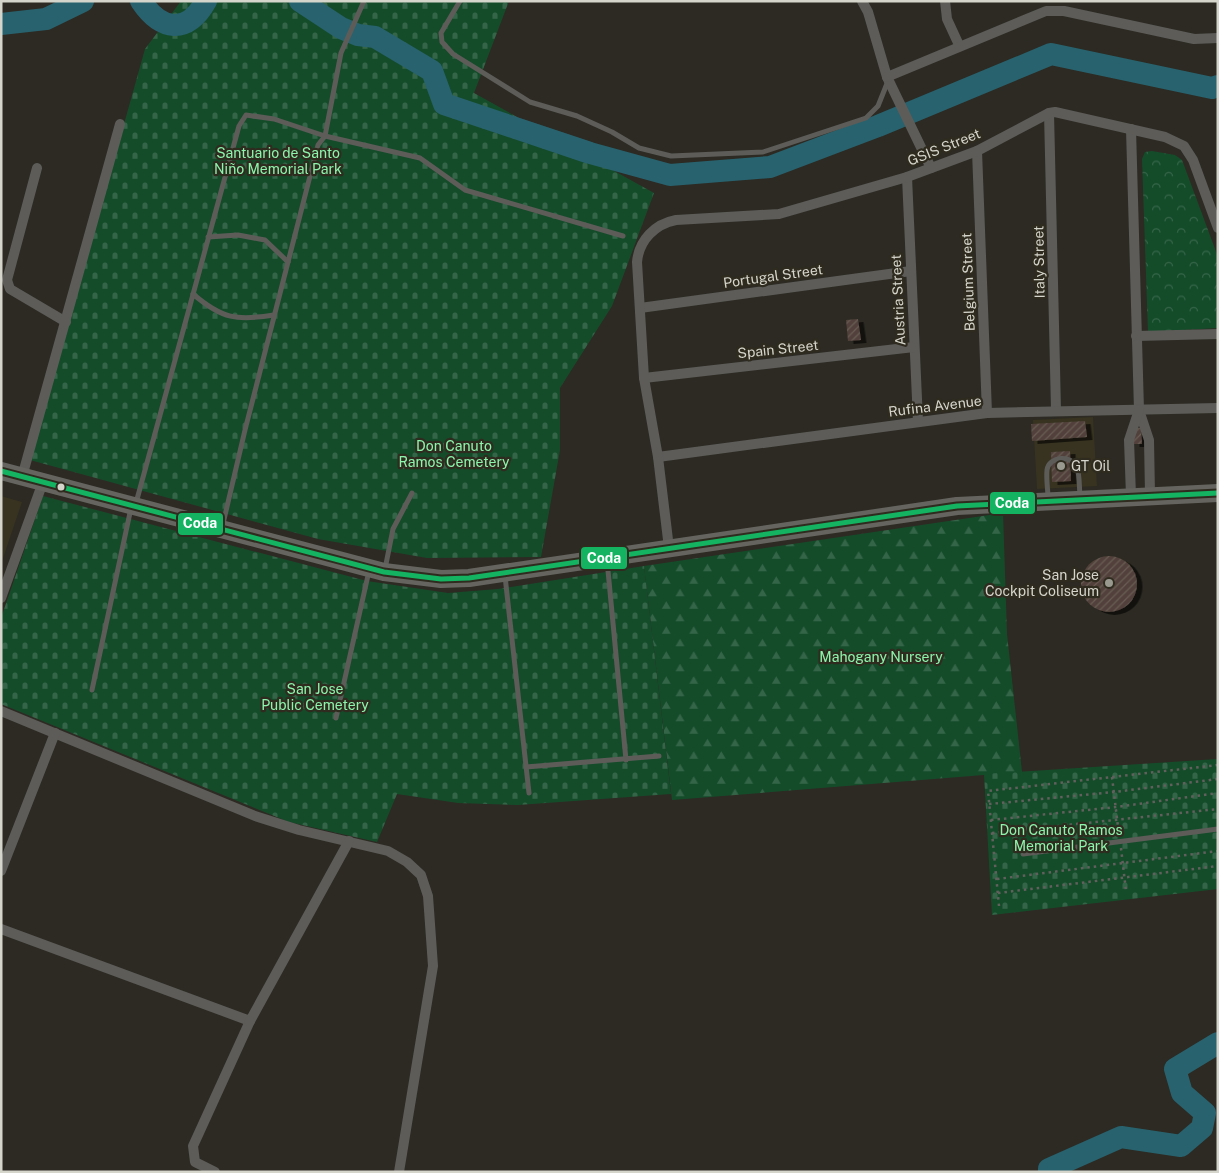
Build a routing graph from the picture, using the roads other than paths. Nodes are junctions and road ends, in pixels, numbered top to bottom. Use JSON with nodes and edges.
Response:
{"nodes":[{"id":1,"x":364,"y":1,"type":"edge"},
{"id":2,"x":460,"y":1,"type":"edge"},
{"id":3,"x":862,"y":1,"type":"edge"},
{"id":4,"x":945,"y":1,"type":"edge"},
{"id":5,"x":1218,"y":38,"type":"edge"},
{"id":6,"x":959,"y":45,"type":"junction"},
{"id":7,"x":888,"y":78,"type":"junction"},
{"id":8,"x":1049,"y":113,"type":"junction"},
{"id":9,"x":120,"y":124,"type":"dead end"},
{"id":10,"x":1131,"y":129,"type":"junction"},
{"id":11,"x":325,"y":136,"type":"junction"},
{"id":12,"x":977,"y":151,"type":"junction"},
{"id":13,"x":37,"y":168,"type":"dead end"},
{"id":14,"x":931,"y":168,"type":"junction"},
{"id":15,"x":907,"y":178,"type":"junction"},
{"id":16,"x":1218,"y":228,"type":"edge"},
{"id":17,"x":623,"y":236,"type":"dead end"},
{"id":18,"x":208,"y":237,"type":"junction"},
{"id":19,"x":288,"y":262,"type":"junction"},
{"id":20,"x":911,"y":272,"type":"junction"},
{"id":21,"x":193,"y":294,"type":"junction"},
{"id":22,"x":640,"y":308,"type":"junction"},
{"id":23,"x":274,"y":315,"type":"junction"},
{"id":24,"x":66,"y":322,"type":"junction"},
{"id":25,"x":1218,"y":334,"type":"edge"},
{"id":26,"x":1136,"y":336,"type":"junction"},
{"id":27,"x":914,"y":348,"type":"junction"},
{"id":28,"x":644,"y":378,"type":"junction"},
{"id":29,"x":1218,"y":408,"type":"edge"},
{"id":30,"x":1056,"y":410,"type":"junction"},
{"id":31,"x":1139,"y":410,"type":"junction"},
{"id":32,"x":987,"y":413,"type":"junction"},
{"id":33,"x":918,"y":421,"type":"junction"},
{"id":34,"x":658,"y":457,"type":"junction"},
{"id":35,"x":1,"y":471,"type":"edge"},
{"id":36,"x":22,"y":477,"type":"junction"},
{"id":37,"x":43,"y":482,"type":"junction"},
{"id":38,"x":412,"y":493,"type":"dead end"},
{"id":39,"x":1218,"y":493,"type":"edge"},
{"id":40,"x":1150,"y":495,"type":"junction"},
{"id":41,"x":1131,"y":496,"type":"junction"},
{"id":42,"x":1080,"y":499,"type":"junction"},
{"id":43,"x":1048,"y":500,"type":"junction"},
{"id":44,"x":133,"y":506,"type":"junction"},
{"id":45,"x":222,"y":530,"type":"junction"},
{"id":46,"x":669,"y":548,"type":"junction"},
{"id":47,"x":607,"y":557,"type":"junction"},
{"id":48,"x":377,"y":570,"type":"junction"},
{"id":49,"x":505,"y":573,"type":"junction"},
{"id":50,"x":1,"y":598,"type":"edge"},
{"id":51,"x":92,"y":690,"type":"dead end"},
{"id":52,"x":1,"y":711,"type":"edge"},
{"id":53,"x":336,"y":718,"type":"dead end"},
{"id":54,"x":56,"y":733,"type":"junction"},
{"id":55,"x":659,"y":756,"type":"dead end"},
{"id":56,"x":626,"y":760,"type":"junction"},
{"id":57,"x":526,"y":768,"type":"junction"},
{"id":58,"x":529,"y":793,"type":"dead end"},
{"id":59,"x":1218,"y":829,"type":"edge"},
{"id":60,"x":349,"y":841,"type":"junction"},
{"id":61,"x":1024,"y":854,"type":"dead end"},
{"id":62,"x":1,"y":871,"type":"edge"},
{"id":63,"x":1,"y":930,"type":"edge"},
{"id":64,"x":250,"y":1021,"type":"junction"},
{"id":65,"x":216,"y":1172,"type":"edge"},
{"id":66,"x":400,"y":1172,"type":"edge"}],
"edges":[{"from":1,"to":11,"type":"lane"},
{"from":2,"to":7,"type":"lane"},
{"from":3,"to":7,"type":"street"},
{"from":4,"to":6,"type":"street"},
{"from":5,"to":6,"type":"street"},
{"from":6,"to":7,"type":"street"},
{"from":7,"to":14,"type":"street"},
{"from":8,"to":10,"type":"street"},
{"from":8,"to":12,"type":"street","name":"GSIS Street"},
{"from":8,"to":30,"type":"street","name":"Italy Street"},
{"from":9,"to":24,"type":"street"},
{"from":10,"to":16,"type":"street"},
{"from":10,"to":26,"type":"street"},
{"from":11,"to":17,"type":"lane"},
{"from":11,"to":18,"type":"lane"},
{"from":11,"to":19,"type":"lane"},
{"from":12,"to":14,"type":"street","name":"GSIS Street"},
{"from":12,"to":32,"type":"street","name":"Belgium Street"},
{"from":13,"to":24,"type":"street"},
{"from":14,"to":15,"type":"street","name":"GSIS Street"},
{"from":15,"to":20,"type":"street","name":"Austria Street"},
{"from":15,"to":22,"type":"street","name":"GSIS Street"},
{"from":18,"to":19,"type":"lane"},
{"from":18,"to":21,"type":"lane"},
{"from":19,"to":23,"type":"lane"},
{"from":20,"to":22,"type":"street","name":"Portugal Street"},
{"from":20,"to":27,"type":"street","name":"Austria Street"},
{"from":21,"to":23,"type":"lane"},
{"from":21,"to":44,"type":"lane"},
{"from":22,"to":28,"type":"street"},
{"from":23,"to":45,"type":"lane"},
{"from":24,"to":36,"type":"street"},
{"from":25,"to":26,"type":"street"},
{"from":26,"to":31,"type":"street"},
{"from":27,"to":28,"type":"street","name":"Spain Street"},
{"from":27,"to":33,"type":"street","name":"Austria Street"},
{"from":28,"to":34,"type":"street"},
{"from":29,"to":31,"type":"street","name":"Rufina Avenue"},
{"from":30,"to":31,"type":"street","name":"Rufina Avenue"},
{"from":30,"to":32,"type":"street","name":"Rufina Avenue"},
{"from":31,"to":40,"type":"street"},
{"from":31,"to":41,"type":"street"},
{"from":32,"to":33,"type":"street","name":"Rufina Avenue"},
{"from":33,"to":34,"type":"street","name":"Rufina Avenue"},
{"from":34,"to":46,"type":"street"},
{"from":35,"to":36,"type":"highway"},
{"from":36,"to":37,"type":"highway"},
{"from":37,"to":44,"type":"highway"},
{"from":37,"to":50,"type":"street"},
{"from":38,"to":48,"type":"lane"},
{"from":39,"to":40,"type":"highway"},
{"from":40,"to":41,"type":"highway"},
{"from":41,"to":42,"type":"highway"},
{"from":42,"to":43,"type":"highway"},
{"from":42,"to":43,"type":"lane"},
{"from":43,"to":46,"type":"highway"},
{"from":44,"to":45,"type":"highway"},
{"from":44,"to":51,"type":"lane"},
{"from":45,"to":48,"type":"highway"},
{"from":46,"to":47,"type":"highway"},
{"from":47,"to":49,"type":"highway"},
{"from":47,"to":56,"type":"lane"},
{"from":48,"to":49,"type":"highway"},
{"from":48,"to":53,"type":"lane"},
{"from":49,"to":57,"type":"lane"},
{"from":52,"to":54,"type":"street"},
{"from":54,"to":60,"type":"street"},
{"from":54,"to":62,"type":"street"},
{"from":55,"to":56,"type":"lane"},
{"from":56,"to":57,"type":"lane"},
{"from":57,"to":58,"type":"lane"},
{"from":59,"to":61,"type":"lane"},
{"from":60,"to":64,"type":"street"},
{"from":60,"to":66,"type":"street"},
{"from":63,"to":64,"type":"street"},
{"from":64,"to":65,"type":"street"}]}
